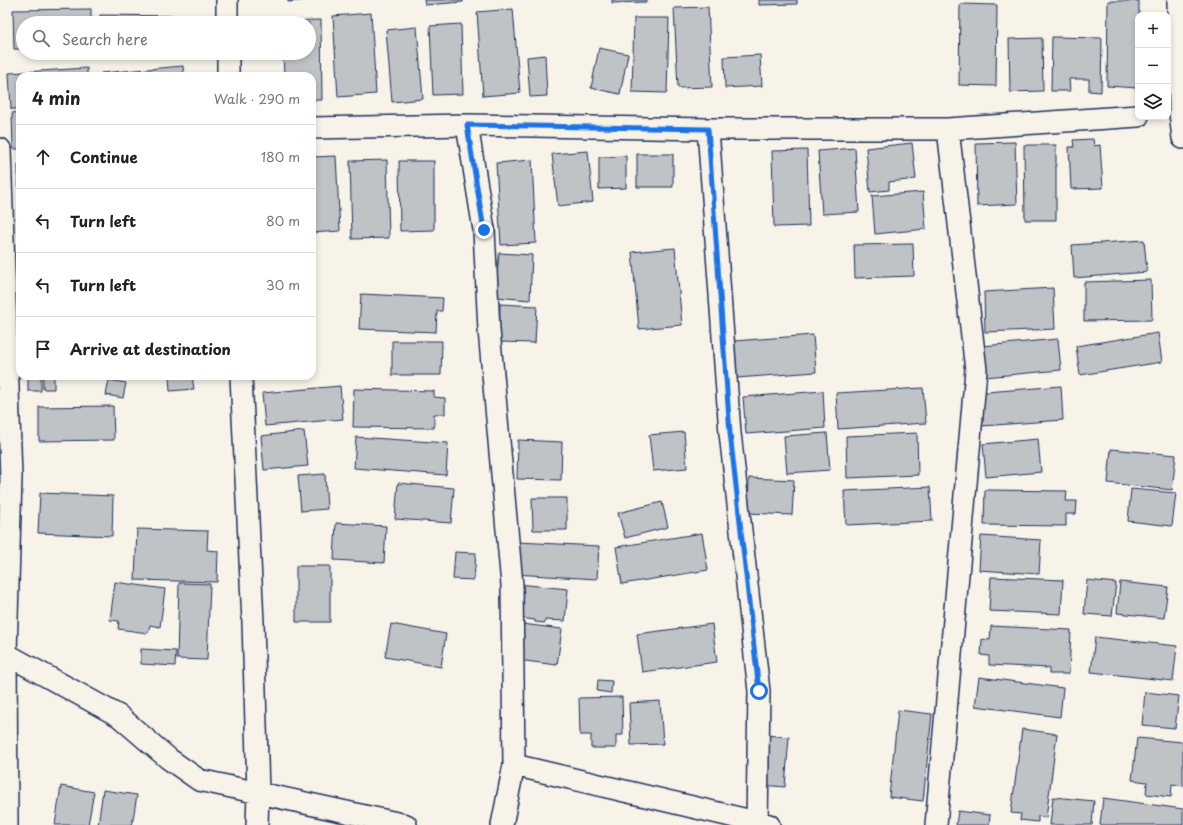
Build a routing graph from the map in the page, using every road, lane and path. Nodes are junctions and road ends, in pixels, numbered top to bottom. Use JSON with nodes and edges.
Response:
{"nodes":[{"id":1,"x":227,"y":0,"type":"edge"},
{"id":2,"x":1178,"y":0,"type":"edge"},
{"id":3,"x":228,"y":16,"type":"edge"},
{"id":4,"x":228,"y":60,"type":"edge"},
{"id":5,"x":228,"y":72,"type":"edge"},
{"id":6,"x":1177,"y":113,"type":"edge"},
{"id":7,"x":1135,"y":116,"type":"edge"},
{"id":8,"x":467,"y":125,"type":"junction"},
{"id":9,"x":316,"y":128,"type":"edge"},
{"id":10,"x":708,"y":129,"type":"junction"},
{"id":11,"x":948,"y":129,"type":"junction"},
{"id":12,"x":1183,"y":138,"type":"edge"},
{"id":13,"x":0,"y":149,"type":"edge"},
{"id":14,"x":241,"y":380,"type":"edge"},
{"id":15,"x":6,"y":654,"type":"junction"},
{"id":16,"x":514,"y":765,"type":"junction"},
{"id":17,"x":258,"y":793,"type":"junction"},
{"id":18,"x":761,"y":824,"type":"edge"},
{"id":19,"x":7,"y":825,"type":"edge"},
{"id":20,"x":257,"y":825,"type":"edge"},
{"id":21,"x":406,"y":825,"type":"edge"},
{"id":22,"x":502,"y":825,"type":"edge"},
{"id":23,"x":936,"y":825,"type":"edge"}],
"edges":[{"from":1,"to":3,"type":"street"},
{"from":2,"to":6,"type":"street"},
{"from":4,"to":5,"type":"street"},
{"from":6,"to":12,"type":"street"},
{"from":7,"to":11,"type":"street"},
{"from":8,"to":9,"type":"street"},
{"from":8,"to":10,"type":"street"},
{"from":8,"to":16,"type":"street"},
{"from":10,"to":11,"type":"street"},
{"from":10,"to":18,"type":"street"},
{"from":11,"to":23,"type":"street"},
{"from":13,"to":15,"type":"street"},
{"from":14,"to":17,"type":"street"},
{"from":15,"to":17,"type":"street"},
{"from":15,"to":19,"type":"street"},
{"from":16,"to":18,"type":"street"},
{"from":16,"to":22,"type":"street"},
{"from":17,"to":20,"type":"street"},
{"from":17,"to":21,"type":"street"}]}
